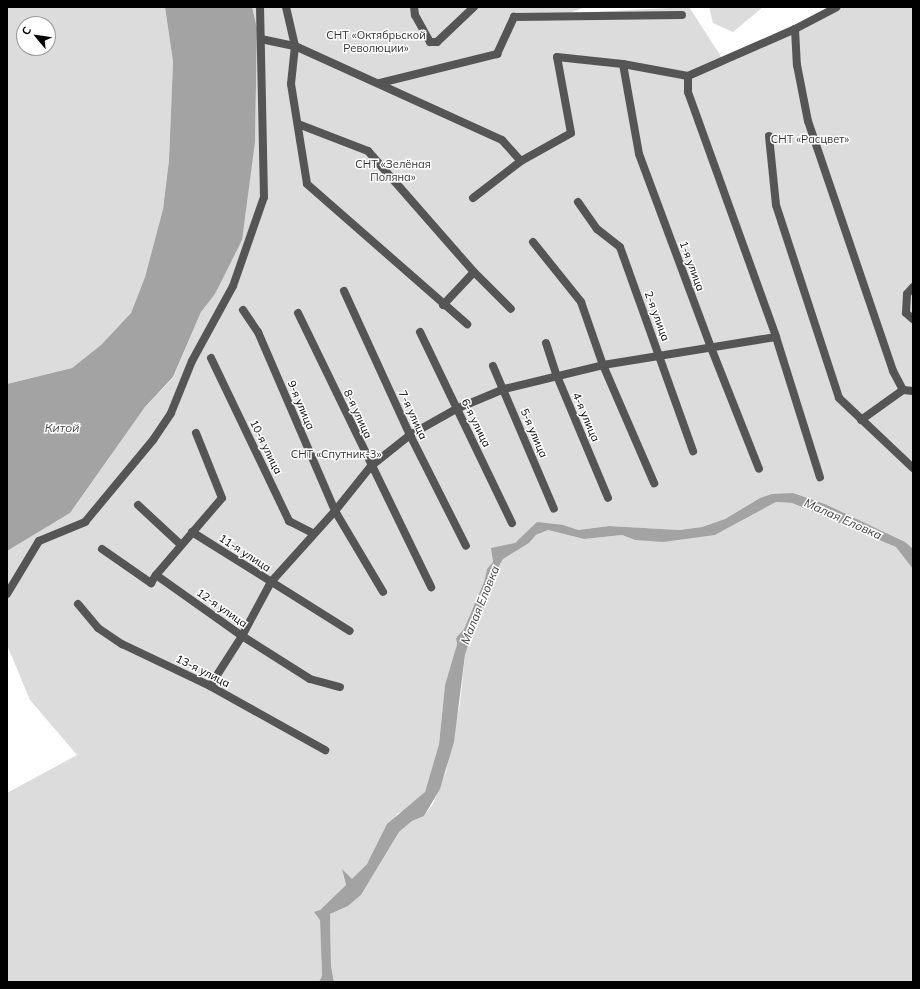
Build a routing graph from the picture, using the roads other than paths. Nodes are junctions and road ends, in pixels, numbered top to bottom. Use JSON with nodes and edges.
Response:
{"nodes":[{"id":1,"x":260,"y":7,"type":"edge"},
{"id":2,"x":286,"y":7,"type":"edge"},
{"id":3,"x":414,"y":7,"type":"edge"},
{"id":4,"x":474,"y":7,"type":"edge"},
{"id":5,"x":837,"y":7,"type":"edge"},
{"id":6,"x":682,"y":15,"type":"dead end"},
{"id":7,"x":795,"y":29,"type":"junction"},
{"id":8,"x":261,"y":39,"type":"junction"},
{"id":9,"x":296,"y":46,"type":"junction"},
{"id":10,"x":623,"y":64,"type":"junction"},
{"id":11,"x":688,"y":76,"type":"junction"},
{"id":12,"x":380,"y":83,"type":"junction"},
{"id":13,"x":298,"y":124,"type":"junction"},
{"id":14,"x":769,"y":136,"type":"dead end"},
{"id":15,"x":521,"y":161,"type":"junction"},
{"id":16,"x":473,"y":198,"type":"dead end"},
{"id":17,"x":578,"y":202,"type":"dead end"},
{"id":18,"x":533,"y":242,"type":"dead end"},
{"id":19,"x":474,"y":272,"type":"junction"},
{"id":20,"x":913,"y":287,"type":"edge"},
{"id":21,"x":344,"y":291,"type":"dead end"},
{"id":22,"x":443,"y":305,"type":"junction"},
{"id":23,"x":511,"y":309,"type":"dead end"},
{"id":24,"x":243,"y":310,"type":"dead end"},
{"id":25,"x":298,"y":313,"type":"dead end"},
{"id":26,"x":913,"y":319,"type":"edge"},
{"id":27,"x":467,"y":324,"type":"dead end"},
{"id":28,"x":420,"y":332,"type":"dead end"},
{"id":29,"x":776,"y":337,"type":"junction"},
{"id":30,"x":546,"y":342,"type":"dead end"},
{"id":31,"x":710,"y":345,"type":"junction"},
{"id":32,"x":660,"y":356,"type":"junction"},
{"id":33,"x":211,"y":358,"type":"dead end"},
{"id":34,"x":603,"y":365,"type":"junction"},
{"id":35,"x":493,"y":366,"type":"dead end"},
{"id":36,"x":557,"y":376,"type":"junction"},
{"id":37,"x":504,"y":389,"type":"junction"},
{"id":38,"x":903,"y":390,"type":"junction"},
{"id":39,"x":913,"y":392,"type":"edge"},
{"id":40,"x":456,"y":410,"type":"junction"},
{"id":41,"x":861,"y":420,"type":"junction"},
{"id":42,"x":196,"y":433,"type":"dead end"},
{"id":43,"x":410,"y":435,"type":"junction"},
{"id":44,"x":694,"y":451,"type":"dead end"},
{"id":45,"x":370,"y":466,"type":"junction"},
{"id":46,"x":913,"y":468,"type":"edge"},
{"id":47,"x":759,"y":469,"type":"dead end"},
{"id":48,"x":820,"y":477,"type":"dead end"},
{"id":49,"x":654,"y":483,"type":"dead end"},
{"id":50,"x":608,"y":498,"type":"dead end"},
{"id":51,"x":138,"y":505,"type":"dead end"},
{"id":52,"x":554,"y":509,"type":"dead end"},
{"id":53,"x":335,"y":511,"type":"junction"},
{"id":54,"x":512,"y":523,"type":"dead end"},
{"id":55,"x":192,"y":532,"type":"junction"},
{"id":56,"x":312,"y":533,"type":"junction"},
{"id":57,"x":180,"y":544,"type":"junction"},
{"id":58,"x":466,"y":546,"type":"dead end"},
{"id":59,"x":102,"y":549,"type":"dead end"},
{"id":60,"x":156,"y":575,"type":"junction"},
{"id":61,"x":271,"y":582,"type":"junction"},
{"id":62,"x":431,"y":587,"type":"dead end"},
{"id":63,"x":384,"y":592,"type":"dead end"},
{"id":64,"x":7,"y":594,"type":"edge"},
{"id":65,"x":78,"y":604,"type":"dead end"},
{"id":66,"x":350,"y":631,"type":"dead end"},
{"id":67,"x":242,"y":636,"type":"junction"},
{"id":68,"x":210,"y":686,"type":"junction"},
{"id":69,"x":340,"y":686,"type":"dead end"},
{"id":70,"x":325,"y":750,"type":"dead end"}],
"edges":[{"from":1,"to":8,"type":"street"},
{"from":2,"to":9,"type":"street"},
{"from":3,"to":4,"type":"street"},
{"from":5,"to":7,"type":"street"},
{"from":6,"to":12,"type":"street"},
{"from":7,"to":11,"type":"street"},
{"from":7,"to":38,"type":"street"},
{"from":8,"to":9,"type":"street"},
{"from":8,"to":64,"type":"street"},
{"from":9,"to":12,"type":"street"},
{"from":9,"to":13,"type":"street"},
{"from":10,"to":11,"type":"street"},
{"from":10,"to":15,"type":"street"},
{"from":10,"to":31,"type":"street","name":"1-я улица"},
{"from":11,"to":29,"type":"street"},
{"from":12,"to":15,"type":"street"},
{"from":13,"to":19,"type":"street"},
{"from":13,"to":22,"type":"street"},
{"from":14,"to":41,"type":"street"},
{"from":15,"to":16,"type":"street"},
{"from":17,"to":32,"type":"street","name":"2-я улица"},
{"from":18,"to":34,"type":"street"},
{"from":19,"to":22,"type":"street"},
{"from":19,"to":23,"type":"street"},
{"from":20,"to":26,"type":"street"},
{"from":21,"to":43,"type":"street","name":"7-я улица"},
{"from":22,"to":27,"type":"street"},
{"from":24,"to":53,"type":"street","name":"9-я улица"},
{"from":25,"to":45,"type":"street","name":"8-я улица"},
{"from":28,"to":40,"type":"street","name":"6-я улица"},
{"from":29,"to":31,"type":"street"},
{"from":29,"to":48,"type":"street"},
{"from":30,"to":36,"type":"street","name":"4-я улица"},
{"from":31,"to":32,"type":"street"},
{"from":31,"to":47,"type":"street","name":"1-я улица"},
{"from":32,"to":34,"type":"street"},
{"from":32,"to":44,"type":"street","name":"2-я улица"},
{"from":33,"to":56,"type":"street","name":"10-я улица"},
{"from":34,"to":36,"type":"street"},
{"from":34,"to":49,"type":"street"},
{"from":35,"to":37,"type":"street","name":"5-я улица"},
{"from":36,"to":37,"type":"street"},
{"from":36,"to":50,"type":"street","name":"4-я улица"},
{"from":37,"to":40,"type":"street"},
{"from":37,"to":52,"type":"street","name":"5-я улица"},
{"from":38,"to":39,"type":"street"},
{"from":38,"to":41,"type":"street"},
{"from":40,"to":43,"type":"street"},
{"from":40,"to":54,"type":"street","name":"6-я улица"},
{"from":41,"to":46,"type":"street"},
{"from":42,"to":55,"type":"street"},
{"from":43,"to":45,"type":"street"},
{"from":43,"to":58,"type":"street","name":"7-я улица"},
{"from":45,"to":53,"type":"street"},
{"from":45,"to":62,"type":"street","name":"8-я улица"},
{"from":51,"to":57,"type":"street"},
{"from":53,"to":56,"type":"street"},
{"from":53,"to":63,"type":"street","name":"9-я улица"},
{"from":55,"to":57,"type":"street"},
{"from":55,"to":61,"type":"street","name":"11-я улица"},
{"from":56,"to":61,"type":"street"},
{"from":57,"to":60,"type":"street"},
{"from":59,"to":60,"type":"street"},
{"from":60,"to":67,"type":"street","name":"12-я улица"},
{"from":61,"to":66,"type":"street","name":"11-я улица"},
{"from":61,"to":67,"type":"street"},
{"from":65,"to":68,"type":"street","name":"13-я улица"},
{"from":67,"to":68,"type":"street"},
{"from":67,"to":69,"type":"street","name":"12-я улица"},
{"from":68,"to":70,"type":"street","name":"13-я улица"}]}
